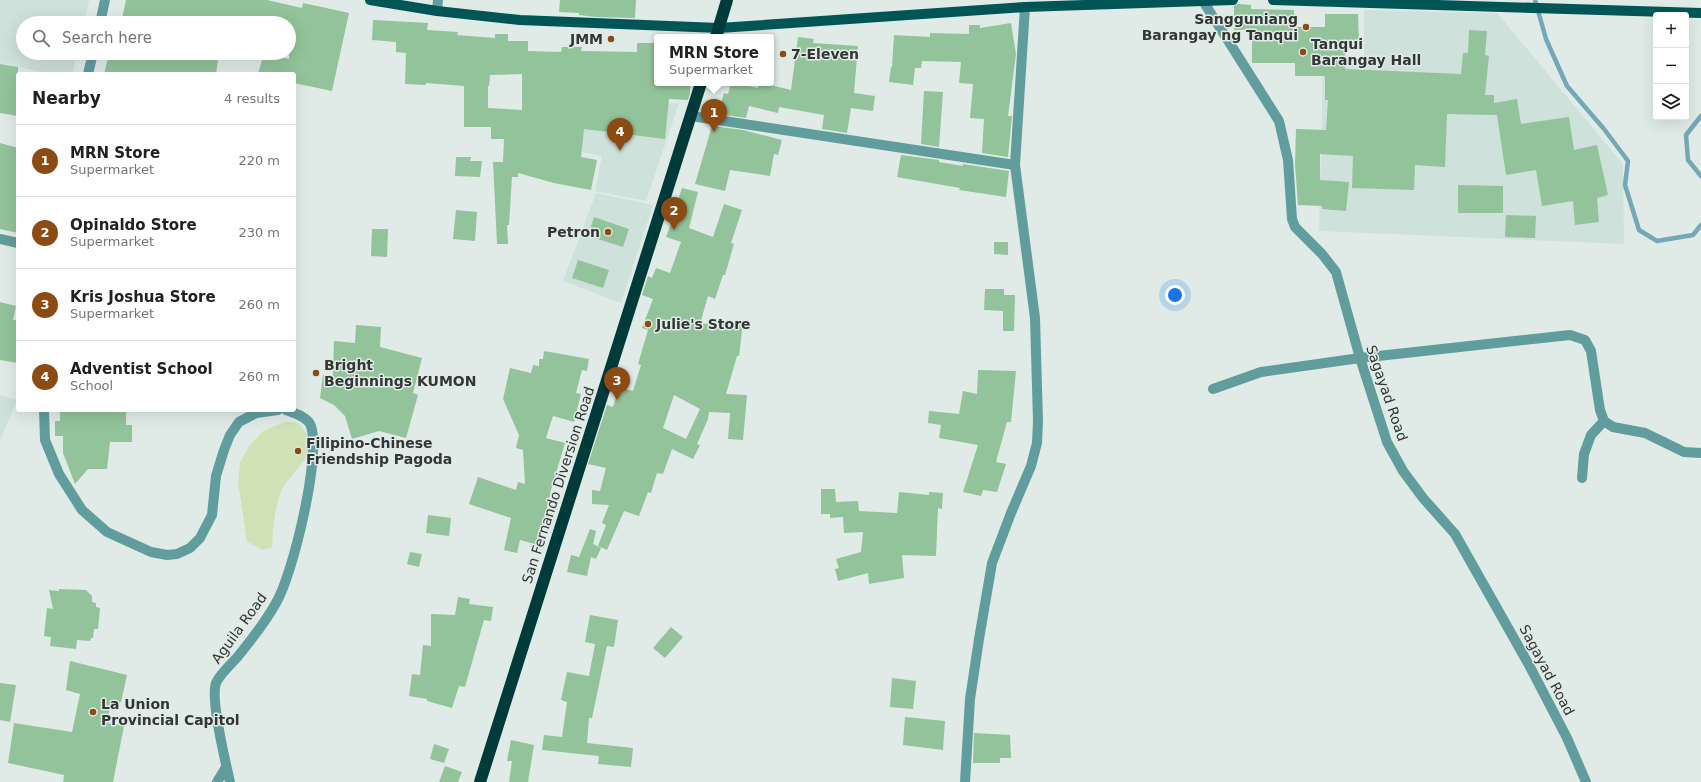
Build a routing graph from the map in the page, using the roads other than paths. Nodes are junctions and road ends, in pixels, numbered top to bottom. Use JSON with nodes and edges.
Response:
{"nodes":[{"id":1,"x":105,"y":0,"type":"edge"},
{"id":2,"x":370,"y":0,"type":"edge"},
{"id":3,"x":438,"y":0,"type":"edge"},
{"id":4,"x":727,"y":0,"type":"edge"},
{"id":5,"x":1233,"y":0,"type":"edge"},
{"id":6,"x":1273,"y":0,"type":"edge"},
{"id":7,"x":1203,"y":1,"type":"edge"},
{"id":8,"x":1095,"y":2,"type":"edge"},
{"id":9,"x":1025,"y":7,"type":"junction"},
{"id":10,"x":437,"y":11,"type":"junction"},
{"id":11,"x":1701,"y":13,"type":"edge"},
{"id":12,"x":102,"y":16,"type":"edge"},
{"id":13,"x":717,"y":32,"type":"edge"},
{"id":14,"x":91,"y":60,"type":"edge"},
{"id":15,"x":88,"y":72,"type":"edge"},
{"id":16,"x":700,"y":86,"type":"edge"},
{"id":17,"x":691,"y":116,"type":"junction"},
{"id":18,"x":1015,"y":165,"type":"junction"},
{"id":19,"x":0,"y":239,"type":"edge"},
{"id":20,"x":16,"y":243,"type":"edge"},
{"id":21,"x":1360,"y":358,"type":"junction"},
{"id":22,"x":1213,"y":388,"type":"dead end"},
{"id":23,"x":44,"y":412,"type":"edge"},
{"id":24,"x":267,"y":412,"type":"edge"},
{"id":25,"x":291,"y":412,"type":"edge"},
{"id":26,"x":1604,"y":420,"type":"junction"},
{"id":27,"x":1701,"y":453,"type":"edge"},
{"id":28,"x":1582,"y":478,"type":"dead end"},
{"id":29,"x":226,"y":767,"type":"junction"},
{"id":30,"x":217,"y":782,"type":"edge"},
{"id":31,"x":230,"y":782,"type":"edge"},
{"id":32,"x":480,"y":782,"type":"edge"},
{"id":33,"x":965,"y":782,"type":"edge"},
{"id":34,"x":1586,"y":782,"type":"edge"}],
"edges":[{"from":1,"to":12,"type":"street"},
{"from":2,"to":10,"type":"main road"},
{"from":3,"to":10,"type":"street"},
{"from":4,"to":13,"type":"highway"},
{"from":5,"to":7,"type":"main road"},
{"from":6,"to":11,"type":"main road"},
{"from":7,"to":8,"type":"main road"},
{"from":7,"to":21,"type":"street","name":"Sagayad Road"},
{"from":8,"to":9,"type":"main road"},
{"from":9,"to":13,"type":"main road"},
{"from":9,"to":18,"type":"street"},
{"from":10,"to":13,"type":"main road"},
{"from":14,"to":15,"type":"street"},
{"from":16,"to":17,"type":"highway","name":"San Fernando Diversion Road"},
{"from":17,"to":18,"type":"street"},
{"from":17,"to":32,"type":"highway","name":"San Fernando Diversion Road"},
{"from":18,"to":33,"type":"street"},
{"from":19,"to":20,"type":"street"},
{"from":21,"to":22,"type":"street"},
{"from":21,"to":26,"type":"street"},
{"from":21,"to":34,"type":"street","name":"Sagayad Road"},
{"from":23,"to":24,"type":"street"},
{"from":25,"to":29,"type":"street","name":"Aguila Road"},
{"from":26,"to":27,"type":"street"},
{"from":26,"to":28,"type":"street"},
{"from":29,"to":30,"type":"street"},
{"from":29,"to":31,"type":"street","name":"Aguila Road"}]}
